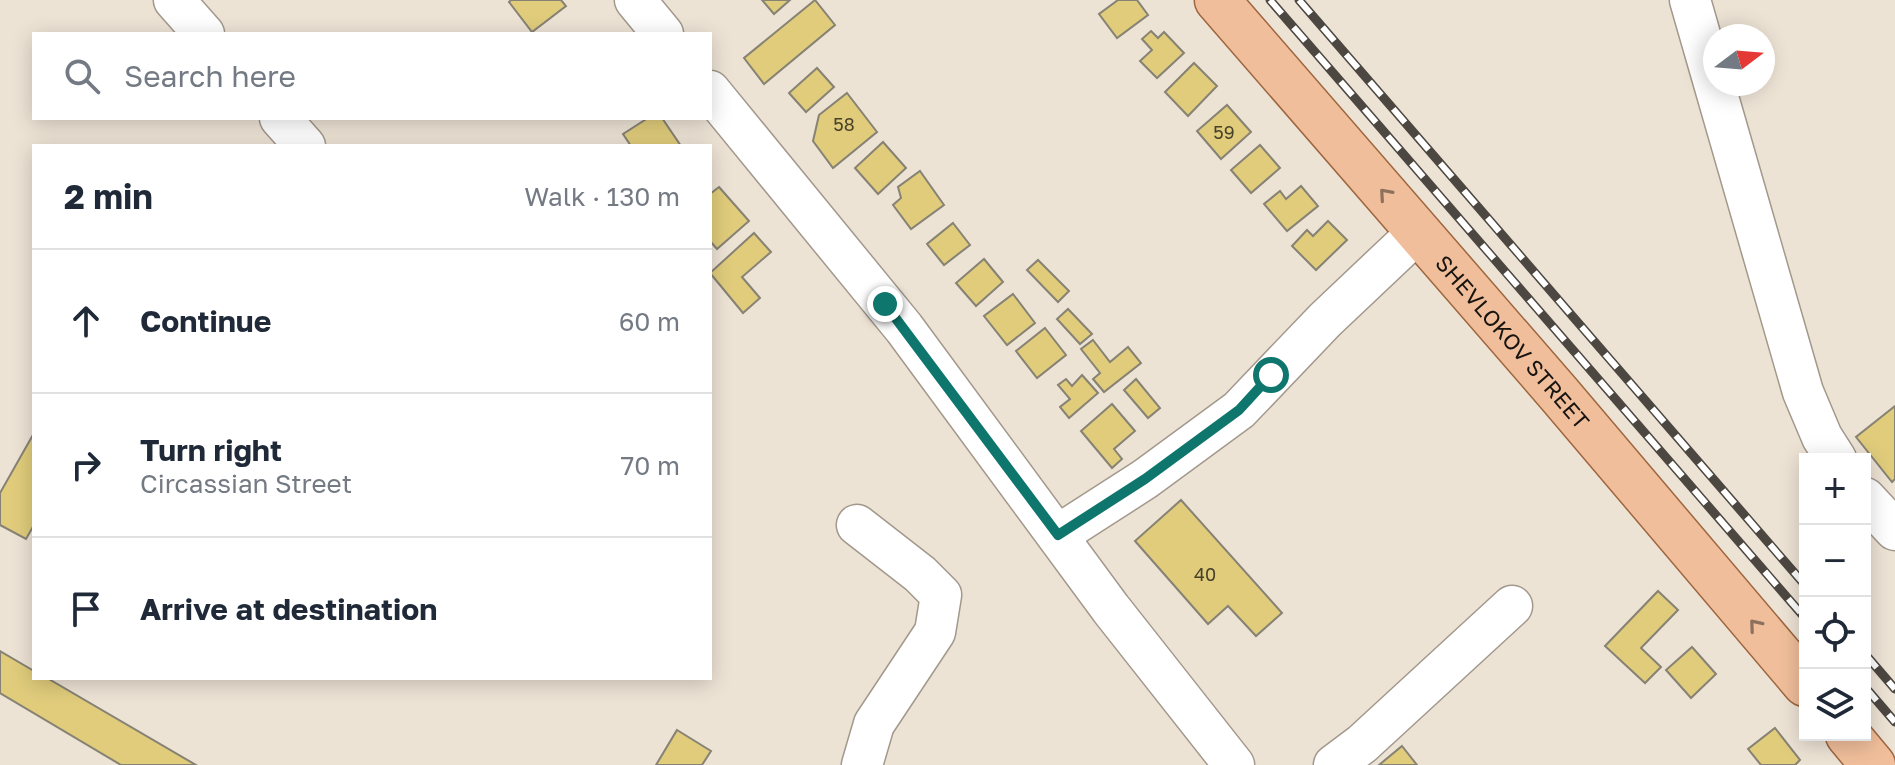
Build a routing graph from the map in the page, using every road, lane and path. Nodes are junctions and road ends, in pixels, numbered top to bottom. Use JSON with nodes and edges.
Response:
{"nodes":[{"id":1,"x":174,"y":0,"type":"edge"},
{"id":2,"x":635,"y":0,"type":"edge"},
{"id":3,"x":1217,"y":0,"type":"edge"},
{"id":4,"x":1690,"y":0,"type":"edge"},
{"id":5,"x":202,"y":32,"type":"edge"},
{"id":6,"x":661,"y":32,"type":"edge"},
{"id":7,"x":712,"y":93,"type":"edge"},
{"id":8,"x":282,"y":120,"type":"edge"},
{"id":9,"x":303,"y":144,"type":"edge"},
{"id":10,"x":1418,"y":232,"type":"junction"},
{"id":11,"x":1832,"y":453,"type":"edge"},
{"id":12,"x":1871,"y":504,"type":"edge"},
{"id":13,"x":857,"y":525,"type":"dead end"},
{"id":14,"x":1895,"y":530,"type":"edge"},
{"id":15,"x":1058,"y":535,"type":"junction"},
{"id":16,"x":1512,"y":606,"type":"dead end"},
{"id":17,"x":1799,"y":677,"type":"edge"},
{"id":18,"x":1853,"y":741,"type":"edge"},
{"id":19,"x":862,"y":765,"type":"edge"},
{"id":20,"x":1234,"y":765,"type":"edge"},
{"id":21,"x":1334,"y":765,"type":"edge"},
{"id":22,"x":1873,"y":765,"type":"edge"}],
"edges":[{"from":1,"to":5,"type":"street"},
{"from":2,"to":6,"type":"street"},
{"from":10,"to":3,"type":"main road","name":"SHEVLOKOV STREET","one_way":true},
{"from":4,"to":11,"type":"street"},
{"from":7,"to":15,"type":"street"},
{"from":8,"to":9,"type":"street"},
{"from":10,"to":15,"type":"street"},
{"from":17,"to":10,"type":"main road","name":"SHEVLOKOV STREET","one_way":true},
{"from":12,"to":14,"type":"street"},
{"from":13,"to":19,"type":"street"},
{"from":15,"to":20,"type":"street"},
{"from":16,"to":21,"type":"street"},
{"from":18,"to":22,"type":"main road"}]}
